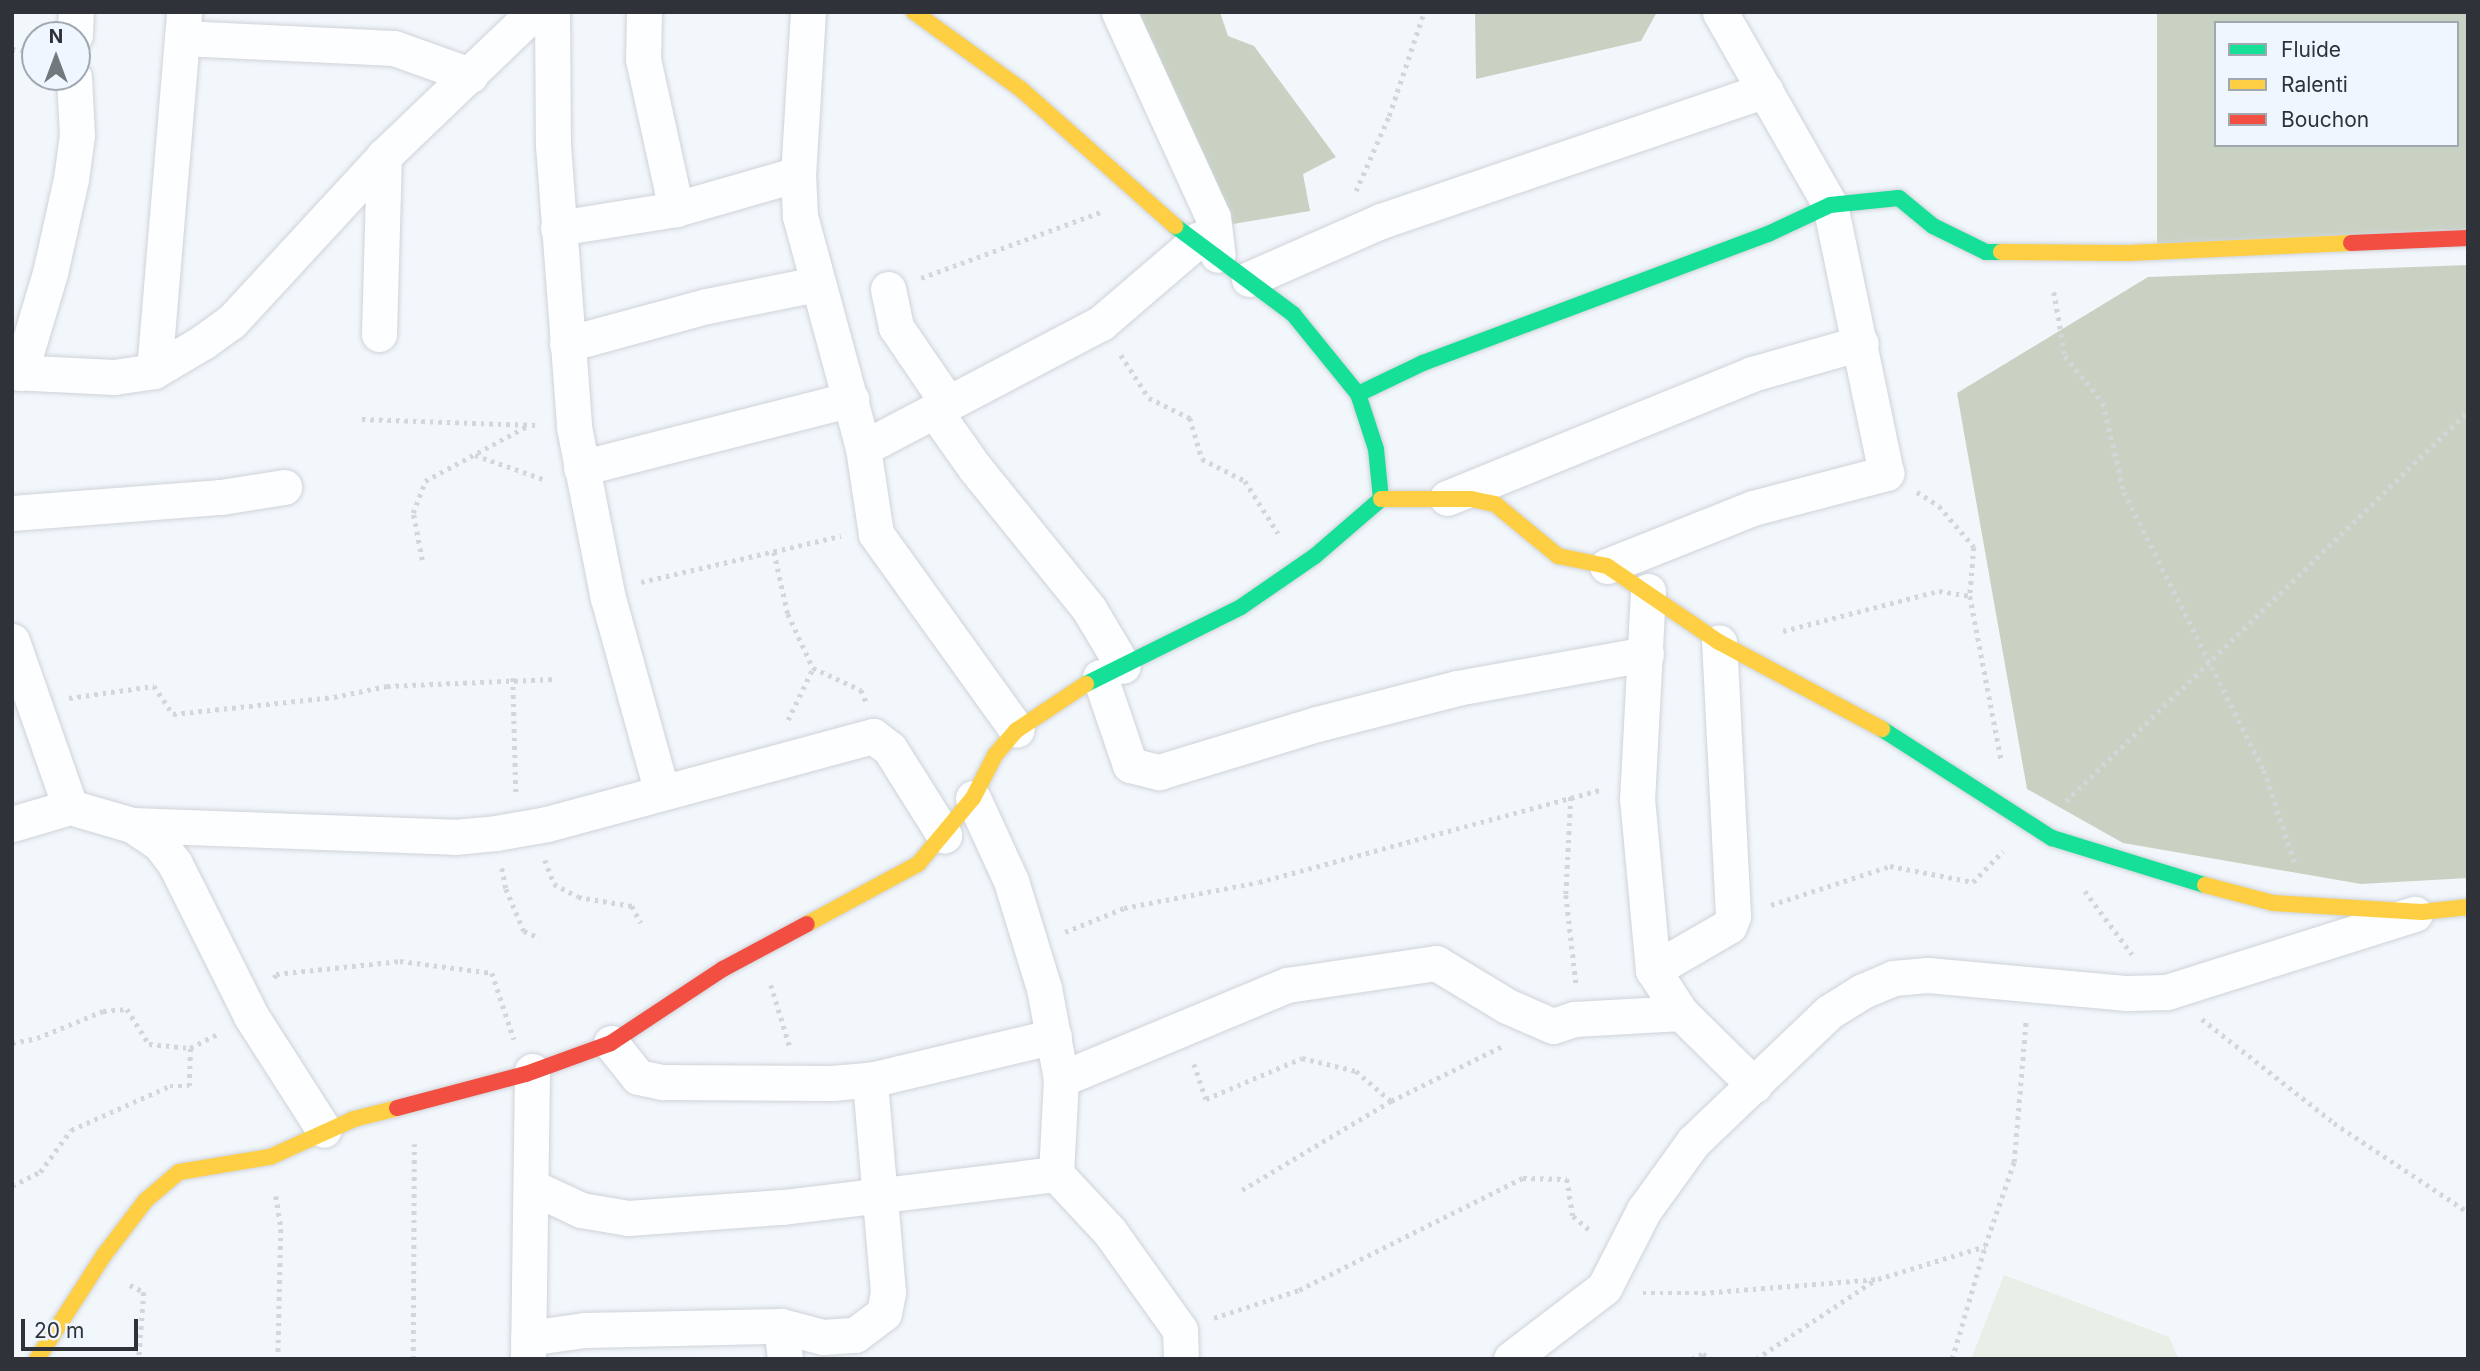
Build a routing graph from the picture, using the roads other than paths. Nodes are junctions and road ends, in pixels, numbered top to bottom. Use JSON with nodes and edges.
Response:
{"nodes":[{"id":1,"x":534,"y":12,"type":"edge"},
{"id":2,"x":552,"y":12,"type":"edge"},
{"id":3,"x":644,"y":12,"type":"edge"},
{"id":4,"x":808,"y":12,"type":"edge"},
{"id":5,"x":914,"y":12,"type":"edge"},
{"id":6,"x":1119,"y":12,"type":"edge"},
{"id":7,"x":1720,"y":12,"type":"edge"},
{"id":8,"x":183,"y":25,"type":"edge"},
{"id":9,"x":470,"y":75,"type":"junction"},
{"id":10,"x":1765,"y":90,"type":"junction"},
{"id":11,"x":75,"y":91,"type":"edge"},
{"id":12,"x":384,"y":156,"type":"junction"},
{"id":13,"x":798,"y":174,"type":"junction"},
{"id":14,"x":1829,"y":205,"type":"junction"},
{"id":15,"x":676,"y":209,"type":"junction"},
{"id":16,"x":558,"y":228,"type":"junction"},
{"id":17,"x":2468,"y":238,"type":"edge"},
{"id":18,"x":1208,"y":247,"type":"junction"},
{"id":19,"x":1249,"y":279,"type":"junction"},
{"id":20,"x":816,"y":284,"type":"junction"},
{"id":21,"x":888,"y":289,"type":"road end"},
{"id":22,"x":379,"y":334,"type":"dead end"},
{"id":23,"x":1861,"y":343,"type":"junction"},
{"id":24,"x":567,"y":344,"type":"junction"},
{"id":25,"x":155,"y":370,"type":"junction"},
{"id":26,"x":16,"y":373,"type":"edge"},
{"id":27,"x":1358,"y":394,"type":"junction"},
{"id":28,"x":851,"y":399,"type":"junction"},
{"id":29,"x":936,"y":413,"type":"junction"},
{"id":30,"x":863,"y":447,"type":"junction"},
{"id":31,"x":569,"y":475,"type":"junction"},
{"id":32,"x":284,"y":487,"type":"dead end"},
{"id":33,"x":1447,"y":498,"type":"junction"},
{"id":34,"x":1381,"y":499,"type":"junction"},
{"id":35,"x":12,"y":513,"type":"edge"},
{"id":36,"x":1607,"y":566,"type":"junction"},
{"id":37,"x":1647,"y":591,"type":"junction"},
{"id":38,"x":12,"y":640,"type":"edge"},
{"id":39,"x":1728,"y":647,"type":"junction"},
{"id":40,"x":1646,"y":654,"type":"junction"},
{"id":41,"x":1112,"y":671,"type":"junction"},
{"id":42,"x":1017,"y":730,"type":"junction"},
{"id":43,"x":662,"y":793,"type":"junction"},
{"id":44,"x":973,"y":798,"type":"junction"},
{"id":45,"x":71,"y":807,"type":"junction"},
{"id":46,"x":12,"y":824,"type":"edge"},
{"id":47,"x":132,"y":825,"type":"junction"},
{"id":48,"x":944,"y":835,"type":"junction"},
{"id":49,"x":2468,"y":907,"type":"edge"},
{"id":50,"x":2422,"y":912,"type":"junction"},
{"id":51,"x":1653,"y":970,"type":"junction"},
{"id":52,"x":1681,"y":1013,"type":"junction"},
{"id":53,"x":1054,"y":1036,"type":"junction"},
{"id":54,"x":611,"y":1043,"type":"junction"},
{"id":55,"x":532,"y":1071,"type":"junction"},
{"id":56,"x":1061,"y":1079,"type":"junction"},
{"id":57,"x":870,"y":1080,"type":"junction"},
{"id":58,"x":1754,"y":1085,"type":"junction"},
{"id":59,"x":324,"y":1130,"type":"junction"},
{"id":60,"x":1056,"y":1174,"type":"junction"},
{"id":61,"x":532,"y":1187,"type":"junction"},
{"id":62,"x":877,"y":1196,"type":"junction"},
{"id":63,"x":783,"y":1343,"type":"edge"},
{"id":64,"x":1181,"y":1344,"type":"edge"},
{"id":65,"x":528,"y":1348,"type":"edge"},
{"id":66,"x":37,"y":1359,"type":"edge"},
{"id":67,"x":1511,"y":1359,"type":"edge"}],
"edges":[{"from":1,"to":9,"type":"street"},
{"from":2,"to":16,"type":"street"},
{"from":3,"to":15,"type":"street"},
{"from":4,"to":13,"type":"street"},
{"from":5,"to":18,"type":"street"},
{"from":6,"to":18,"type":"street"},
{"from":7,"to":10,"type":"street"},
{"from":8,"to":9,"type":"street"},
{"from":8,"to":25,"type":"street"},
{"from":9,"to":12,"type":"street"},
{"from":10,"to":14,"type":"street"},
{"from":10,"to":19,"type":"street"},
{"from":11,"to":26,"type":"street"},
{"from":12,"to":22,"type":"street"},
{"from":12,"to":25,"type":"street"},
{"from":13,"to":15,"type":"street"},
{"from":13,"to":20,"type":"street"},
{"from":14,"to":17,"type":"street"},
{"from":14,"to":23,"type":"street"},
{"from":14,"to":27,"type":"street"},
{"from":15,"to":16,"type":"street"},
{"from":16,"to":24,"type":"street"},
{"from":18,"to":19,"type":"street"},
{"from":18,"to":29,"type":"street"},
{"from":19,"to":27,"type":"street"},
{"from":20,"to":24,"type":"street"},
{"from":20,"to":28,"type":"street"},
{"from":21,"to":29,"type":"street"},
{"from":23,"to":33,"type":"street"},
{"from":23,"to":36,"type":"street"},
{"from":24,"to":31,"type":"street"},
{"from":25,"to":26,"type":"street"},
{"from":27,"to":34,"type":"street"},
{"from":28,"to":30,"type":"street"},
{"from":28,"to":31,"type":"street"},
{"from":29,"to":30,"type":"street"},
{"from":29,"to":41,"type":"street"},
{"from":30,"to":42,"type":"street"},
{"from":31,"to":43,"type":"street"},
{"from":32,"to":35,"type":"street"},
{"from":33,"to":34,"type":"street"},
{"from":33,"to":36,"type":"street"},
{"from":34,"to":41,"type":"street"},
{"from":36,"to":37,"type":"street"},
{"from":37,"to":39,"type":"street"},
{"from":37,"to":40,"type":"street"},
{"from":38,"to":45,"type":"street"},
{"from":39,"to":50,"type":"street"},
{"from":39,"to":51,"type":"street"},
{"from":40,"to":41,"type":"street"},
{"from":40,"to":51,"type":"street"},
{"from":41,"to":42,"type":"street"},
{"from":42,"to":44,"type":"street"},
{"from":43,"to":47,"type":"street"},
{"from":43,"to":48,"type":"street"},
{"from":44,"to":48,"type":"street"},
{"from":44,"to":53,"type":"street"},
{"from":45,"to":46,"type":"street"},
{"from":45,"to":47,"type":"street"},
{"from":47,"to":59,"type":"street"},
{"from":48,"to":54,"type":"street"},
{"from":49,"to":50,"type":"street"},
{"from":50,"to":58,"type":"street"},
{"from":51,"to":52,"type":"street"},
{"from":52,"to":56,"type":"street"},
{"from":52,"to":58,"type":"street"},
{"from":53,"to":56,"type":"street"},
{"from":53,"to":57,"type":"street"},
{"from":54,"to":55,"type":"street"},
{"from":54,"to":57,"type":"street"},
{"from":55,"to":59,"type":"street"},
{"from":55,"to":61,"type":"street"},
{"from":56,"to":60,"type":"street"},
{"from":57,"to":62,"type":"street"},
{"from":58,"to":67,"type":"street"},
{"from":59,"to":66,"type":"street"},
{"from":60,"to":62,"type":"street"},
{"from":60,"to":64,"type":"street"},
{"from":61,"to":62,"type":"street"},
{"from":61,"to":65,"type":"street"},
{"from":62,"to":63,"type":"street"},
{"from":63,"to":65,"type":"street"}]}
